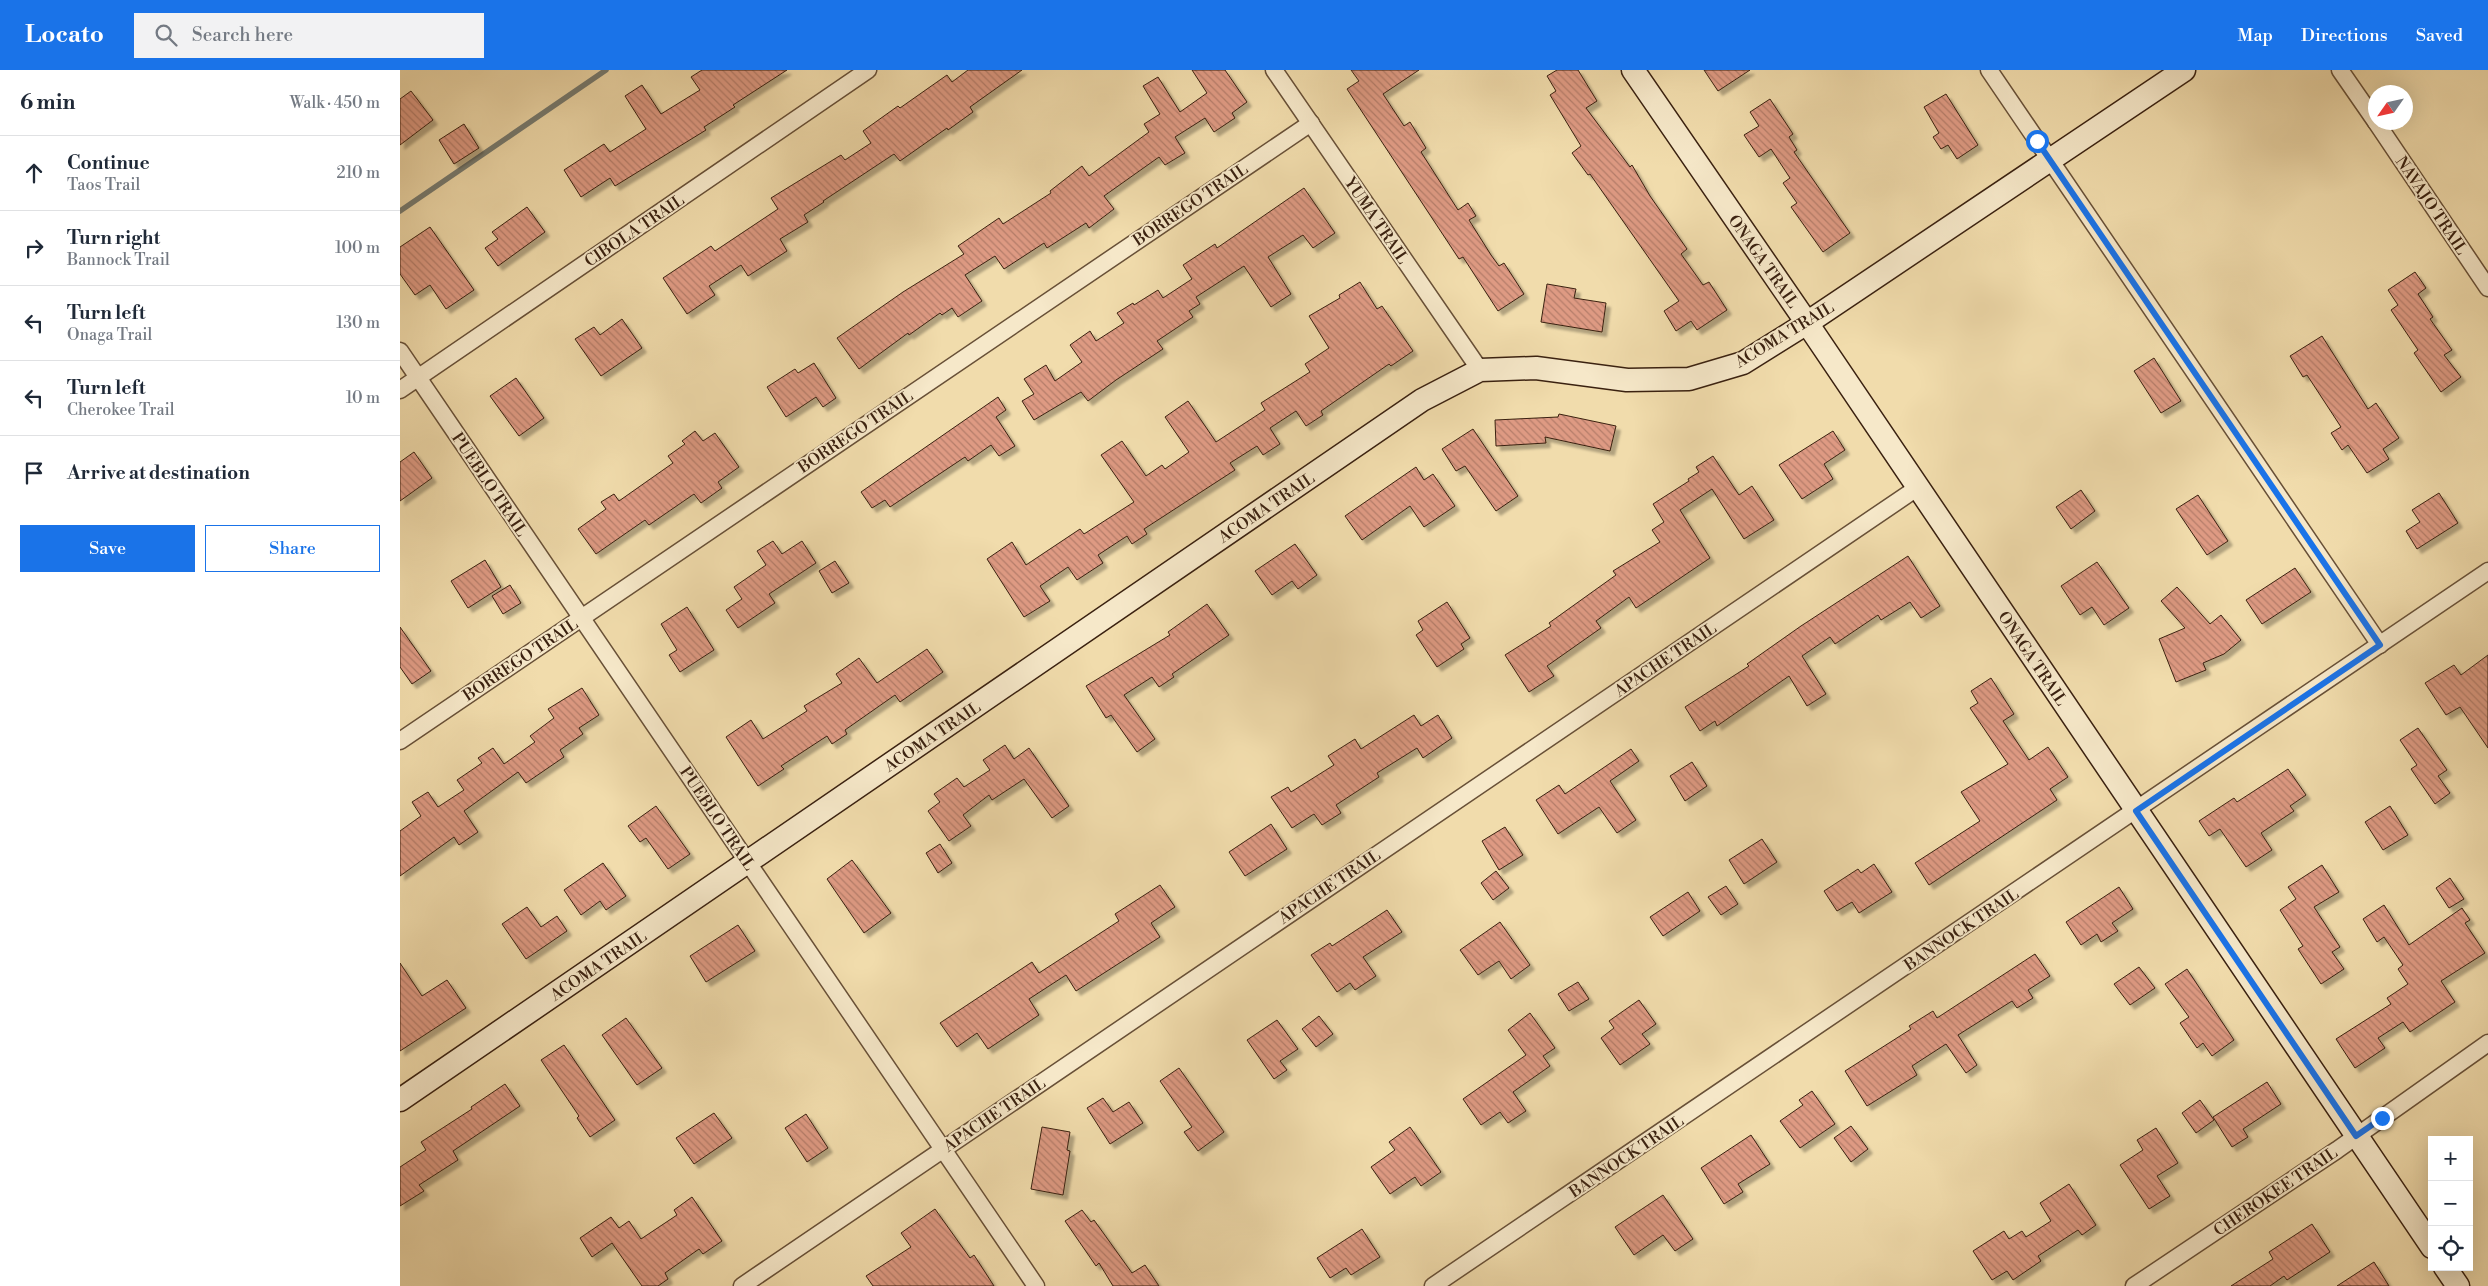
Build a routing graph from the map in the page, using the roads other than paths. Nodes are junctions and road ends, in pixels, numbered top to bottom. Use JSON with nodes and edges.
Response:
{"nodes":[{"id":1,"x":868,"y":70,"type":"edge"},
{"id":2,"x":1274,"y":70,"type":"edge"},
{"id":3,"x":1633,"y":70,"type":"edge"},
{"id":4,"x":1989,"y":70,"type":"edge"},
{"id":5,"x":2184,"y":70,"type":"edge"},
{"id":6,"x":2340,"y":70,"type":"edge"},
{"id":7,"x":2368,"y":110,"type":"edge"},
{"id":8,"x":1310,"y":123,"type":"junction"},
{"id":9,"x":2381,"y":130,"type":"edge"},
{"id":10,"x":2051,"y":160,"type":"junction"},
{"id":11,"x":2488,"y":288,"type":"edge"},
{"id":12,"x":1807,"y":323,"type":"junction"},
{"id":13,"x":400,"y":351,"type":"edge"},
{"id":14,"x":1480,"y":370,"type":"junction"},
{"id":15,"x":418,"y":377,"type":"junction"},
{"id":16,"x":400,"y":390,"type":"edge"},
{"id":17,"x":1917,"y":488,"type":"junction"},
{"id":18,"x":2488,"y":571,"type":"edge"},
{"id":19,"x":581,"y":616,"type":"junction"},
{"id":20,"x":2380,"y":645,"type":"junction"},
{"id":21,"x":400,"y":741,"type":"edge"},
{"id":22,"x":2136,"y":811,"type":"junction"},
{"id":23,"x":748,"y":863,"type":"junction"},
{"id":24,"x":2488,"y":1043,"type":"edge"},
{"id":25,"x":400,"y":1100,"type":"edge"},
{"id":26,"x":2356,"y":1136,"type":"junction"},
{"id":27,"x":943,"y":1148,"type":"junction"},
{"id":28,"x":2428,"y":1241,"type":"edge"},
{"id":29,"x":2448,"y":1271,"type":"edge"},
{"id":30,"x":742,"y":1286,"type":"edge"},
{"id":31,"x":1036,"y":1286,"type":"edge"},
{"id":32,"x":1433,"y":1286,"type":"edge"},
{"id":33,"x":2134,"y":1286,"type":"edge"},
{"id":34,"x":2458,"y":1286,"type":"edge"}],
"edges":[{"from":1,"to":15,"type":"street","name":"CIBOLA TRAIL"},
{"from":2,"to":8,"type":"street","name":"YUMA TRAIL"},
{"from":3,"to":12,"type":"street","name":"ONAGA TRAIL"},
{"from":4,"to":10,"type":"street"},
{"from":5,"to":10,"type":"street","name":"ACOMA TRAIL"},
{"from":6,"to":7,"type":"street","name":"NAVAJO TRAIL"},
{"from":8,"to":14,"type":"street","name":"YUMA TRAIL"},
{"from":8,"to":19,"type":"street","name":"BORREGO TRAIL"},
{"from":9,"to":11,"type":"street","name":"NAVAJO TRAIL"},
{"from":10,"to":12,"type":"street","name":"ACOMA TRAIL"},
{"from":10,"to":20,"type":"street"},
{"from":12,"to":14,"type":"street","name":"ACOMA TRAIL"},
{"from":12,"to":17,"type":"street","name":"ONAGA TRAIL"},
{"from":13,"to":15,"type":"street","name":"PUEBLO TRAIL"},
{"from":14,"to":23,"type":"street","name":"ACOMA TRAIL"},
{"from":15,"to":16,"type":"street","name":"CIBOLA TRAIL"},
{"from":15,"to":19,"type":"street","name":"PUEBLO TRAIL"},
{"from":17,"to":22,"type":"street","name":"ONAGA TRAIL"},
{"from":17,"to":27,"type":"street","name":"APACHE TRAIL"},
{"from":18,"to":20,"type":"street","name":"BANNOCK TRAIL"},
{"from":19,"to":21,"type":"street","name":"BORREGO TRAIL"},
{"from":19,"to":23,"type":"street","name":"PUEBLO TRAIL"},
{"from":20,"to":22,"type":"street","name":"BANNOCK TRAIL"},
{"from":22,"to":26,"type":"street","name":"ONAGA TRAIL"},
{"from":22,"to":32,"type":"street","name":"BANNOCK TRAIL"},
{"from":23,"to":25,"type":"street","name":"ACOMA TRAIL"},
{"from":23,"to":27,"type":"street","name":"PUEBLO TRAIL"},
{"from":24,"to":26,"type":"street","name":"CHEROKEE TRAIL"},
{"from":26,"to":28,"type":"street","name":"ONAGA TRAIL"},
{"from":26,"to":33,"type":"street","name":"CHEROKEE TRAIL"},
{"from":27,"to":30,"type":"street","name":"APACHE TRAIL"},
{"from":27,"to":31,"type":"street","name":"PUEBLO TRAIL"},
{"from":29,"to":34,"type":"street"}]}
